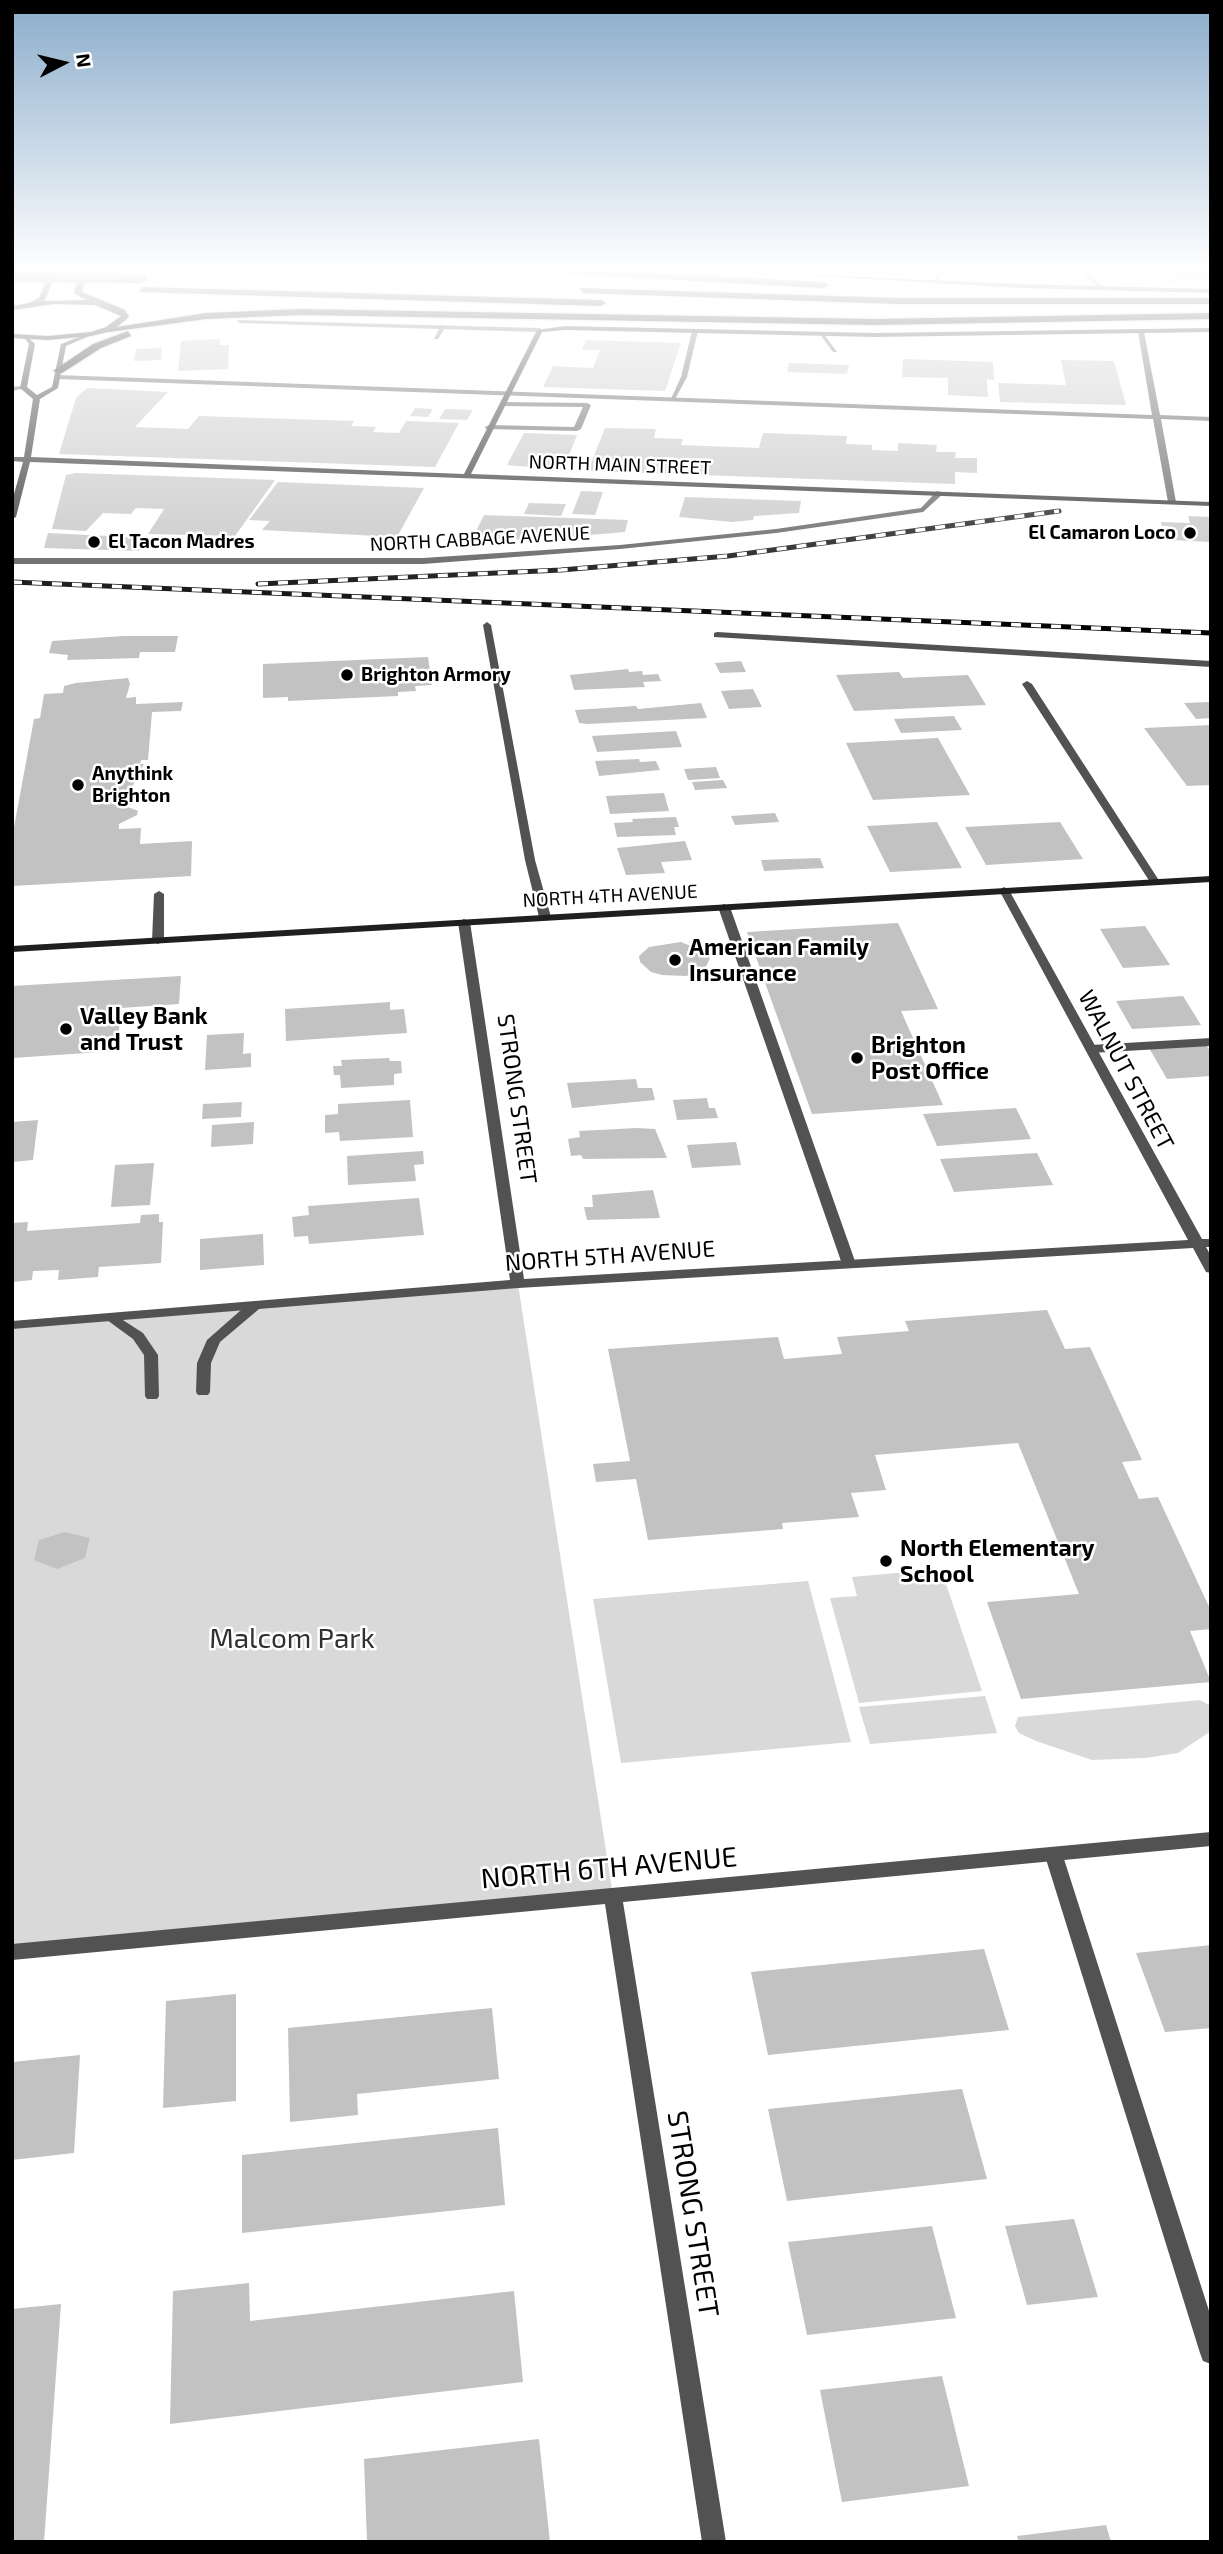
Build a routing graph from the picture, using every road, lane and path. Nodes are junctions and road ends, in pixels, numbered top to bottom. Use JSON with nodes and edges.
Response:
{"nodes":[{"id":1,"x":26,"y":390,"type":"edge"},
{"id":2,"x":51,"y":390,"type":"edge"},
{"id":3,"x":441,"y":390,"type":"edge"},
{"id":4,"x":509,"y":390,"type":"edge"},
{"id":5,"x":677,"y":390,"type":"edge"},
{"id":6,"x":1151,"y":390,"type":"edge"},
{"id":7,"x":508,"y":393,"type":"junction"},
{"id":8,"x":37,"y":398,"type":"junction"},
{"id":9,"x":672,"y":400,"type":"junction"},
{"id":10,"x":502,"y":404,"type":"junction"},
{"id":11,"x":538,"y":406,"type":"junction"},
{"id":12,"x":1155,"y":417,"type":"junction"},
{"id":13,"x":1211,"y":419,"type":"edge"},
{"id":14,"x":489,"y":427,"type":"junction"},
{"id":15,"x":527,"y":428,"type":"junction"},
{"id":16,"x":12,"y":459,"type":"edge"},
{"id":17,"x":27,"y":459,"type":"junction"},
{"id":18,"x":467,"y":475,"type":"junction"},
{"id":19,"x":940,"y":493,"type":"junction"},
{"id":20,"x":1172,"y":502,"type":"junction"},
{"id":21,"x":1211,"y":504,"type":"edge"},
{"id":22,"x":12,"y":517,"type":"edge"},
{"id":23,"x":12,"y":561,"type":"edge"},
{"id":24,"x":487,"y":625,"type":"dead end"},
{"id":25,"x":717,"y":635,"type":"dead end"},
{"id":26,"x":1211,"y":664,"type":"edge"},
{"id":27,"x":1027,"y":684,"type":"dead end"},
{"id":28,"x":1211,"y":879,"type":"edge"},
{"id":29,"x":1155,"y":882,"type":"junction"},
{"id":30,"x":1004,"y":890,"type":"junction"},
{"id":31,"x":159,"y":894,"type":"dead end"},
{"id":32,"x":724,"y":907,"type":"junction"},
{"id":33,"x":545,"y":917,"type":"junction"},
{"id":34,"x":464,"y":922,"type":"junction"},
{"id":35,"x":158,"y":941,"type":"junction"},
{"id":36,"x":12,"y":949,"type":"edge"},
{"id":37,"x":1211,"y":1042,"type":"edge"},
{"id":38,"x":1091,"y":1049,"type":"junction"},
{"id":39,"x":1204,"y":1244,"type":"edge"},
{"id":40,"x":849,"y":1265,"type":"junction"},
{"id":41,"x":1211,"y":1269,"type":"edge"},
{"id":42,"x":518,"y":1284,"type":"junction"},
{"id":43,"x":254,"y":1306,"type":"junction"},
{"id":44,"x":112,"y":1317,"type":"junction"},
{"id":45,"x":12,"y":1325,"type":"edge"},
{"id":46,"x":203,"y":1392,"type":"dead end"},
{"id":47,"x":152,"y":1396,"type":"dead end"},
{"id":48,"x":1211,"y":1839,"type":"edge"},
{"id":49,"x":1054,"y":1856,"type":"junction"},
{"id":50,"x":613,"y":1896,"type":"junction"},
{"id":51,"x":12,"y":1952,"type":"edge"},
{"id":52,"x":1211,"y":2353,"type":"edge"},
{"id":53,"x":714,"y":2542,"type":"edge"}],
"edges":[{"from":1,"to":8,"type":"street"},
{"from":2,"to":8,"type":"street"},
{"from":3,"to":7,"type":"street"},
{"from":4,"to":7,"type":"street"},
{"from":5,"to":9,"type":"street"},
{"from":6,"to":12,"type":"street"},
{"from":7,"to":9,"type":"street"},
{"from":7,"to":10,"type":"street"},
{"from":8,"to":17,"type":"street"},
{"from":9,"to":12,"type":"street"},
{"from":10,"to":11,"type":"street"},
{"from":10,"to":14,"type":"street"},
{"from":11,"to":15,"type":"street"},
{"from":11,"to":15,"type":"street"},
{"from":12,"to":13,"type":"street"},
{"from":12,"to":20,"type":"street"},
{"from":14,"to":15,"type":"street"},
{"from":14,"to":18,"type":"street"},
{"from":16,"to":17,"type":"street","name":"NORTH MAIN STREET"},
{"from":17,"to":18,"type":"street","name":"NORTH MAIN STREET"},
{"from":17,"to":22,"type":"street"},
{"from":18,"to":19,"type":"street","name":"NORTH MAIN STREET"},
{"from":19,"to":20,"type":"street","name":"NORTH MAIN STREET"},
{"from":19,"to":23,"type":"street","name":"NORTH CABBAGE AVENUE"},
{"from":20,"to":21,"type":"street","name":"NORTH MAIN STREET"},
{"from":24,"to":33,"type":"street"},
{"from":25,"to":26,"type":"street"},
{"from":27,"to":29,"type":"street"},
{"from":28,"to":29,"type":"street","name":"NORTH 4TH AVENUE"},
{"from":29,"to":30,"type":"street","name":"NORTH 4TH AVENUE"},
{"from":30,"to":32,"type":"street","name":"NORTH 4TH AVENUE"},
{"from":30,"to":38,"type":"street","name":"WALNUT STREET"},
{"from":31,"to":35,"type":"street"},
{"from":32,"to":33,"type":"street","name":"NORTH 4TH AVENUE"},
{"from":32,"to":40,"type":"street"},
{"from":33,"to":34,"type":"street","name":"NORTH 4TH AVENUE"},
{"from":34,"to":35,"type":"street","name":"NORTH 4TH AVENUE"},
{"from":34,"to":42,"type":"street","name":"STRONG STREET"},
{"from":35,"to":36,"type":"street","name":"NORTH 4TH AVENUE"},
{"from":37,"to":38,"type":"street"},
{"from":38,"to":39,"type":"street","name":"WALNUT STREET"},
{"from":39,"to":40,"type":"street","name":"NORTH 5TH AVENUE"},
{"from":39,"to":41,"type":"street","name":"WALNUT STREET"},
{"from":40,"to":42,"type":"street","name":"NORTH 5TH AVENUE"},
{"from":42,"to":43,"type":"street","name":"NORTH 5TH AVENUE"},
{"from":43,"to":44,"type":"street","name":"NORTH 5TH AVENUE"},
{"from":43,"to":46,"type":"street"},
{"from":44,"to":45,"type":"street","name":"NORTH 5TH AVENUE"},
{"from":44,"to":47,"type":"street"},
{"from":48,"to":49,"type":"street","name":"NORTH 6TH AVENUE"},
{"from":49,"to":50,"type":"street","name":"NORTH 6TH AVENUE"},
{"from":49,"to":52,"type":"street"},
{"from":50,"to":51,"type":"street","name":"NORTH 6TH AVENUE"},
{"from":50,"to":53,"type":"street","name":"STRONG STREET"}]}
